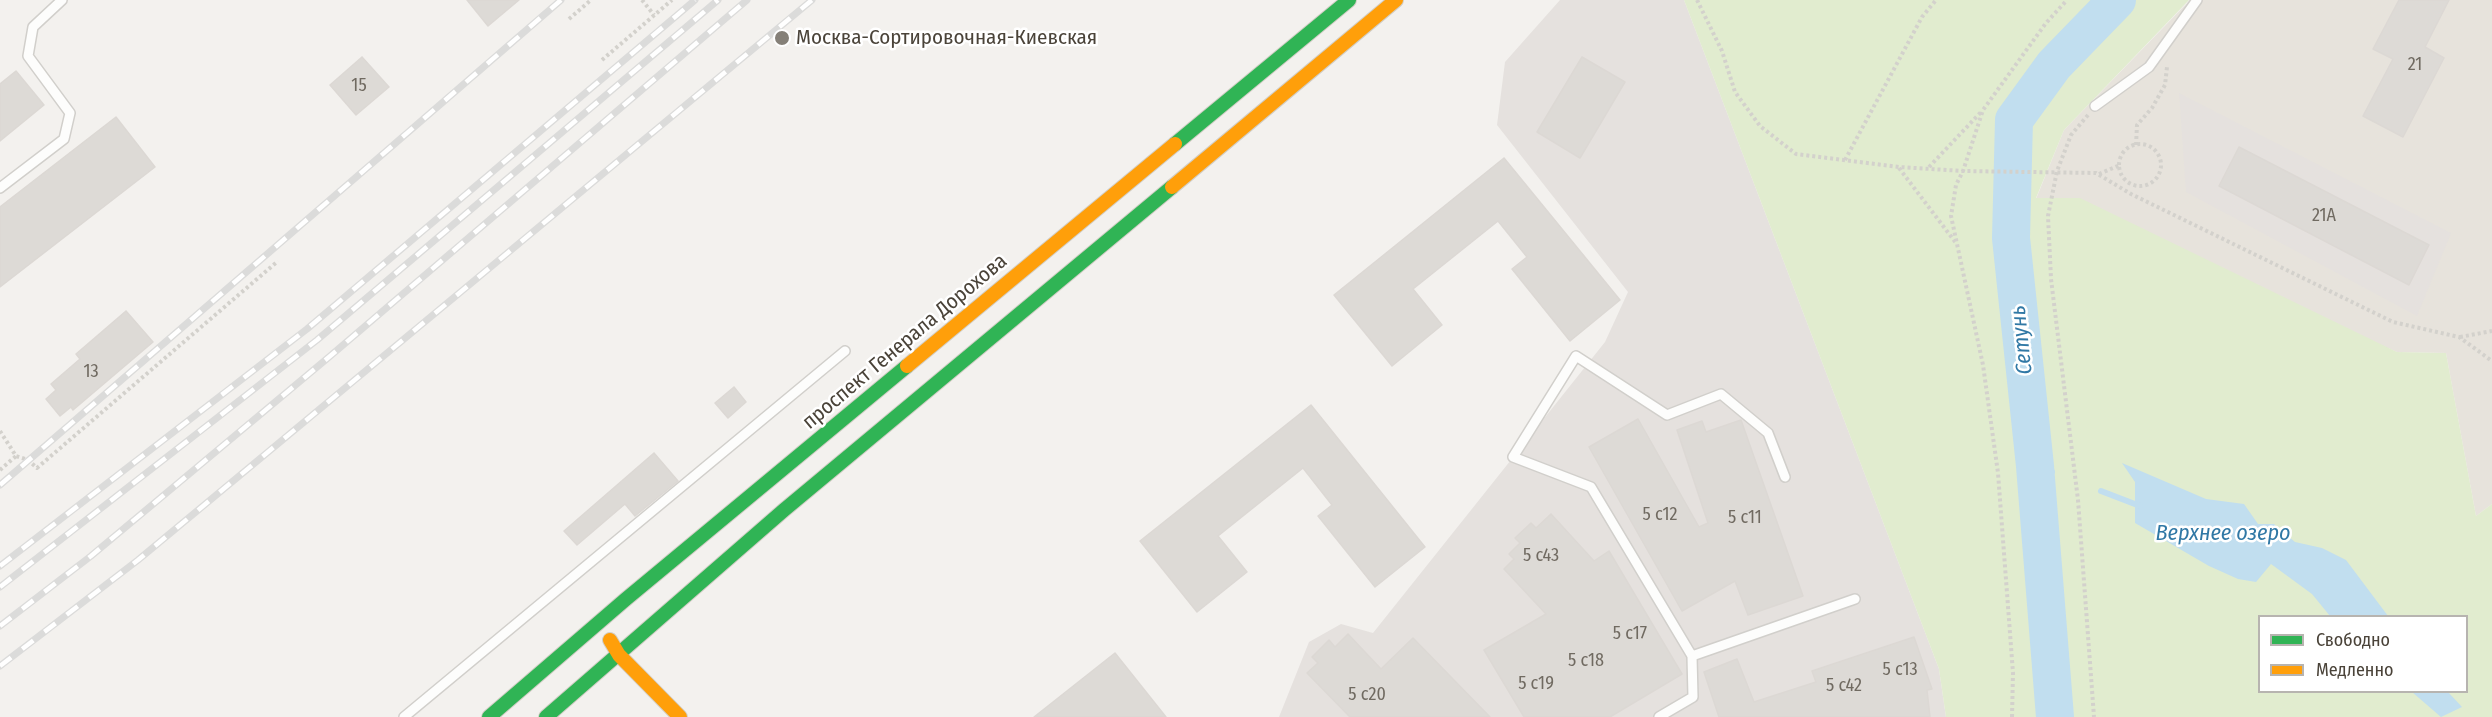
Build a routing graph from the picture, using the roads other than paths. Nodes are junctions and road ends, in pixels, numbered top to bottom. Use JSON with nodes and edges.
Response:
{"nodes":[{"id":1,"x":62,"y":0,"type":"edge"},
{"id":2,"x":1349,"y":0,"type":"edge"},
{"id":3,"x":1396,"y":0,"type":"edge"},
{"id":4,"x":2197,"y":0,"type":"edge"},
{"id":5,"x":2095,"y":106,"type":"road end"},
{"id":6,"x":0,"y":188,"type":"edge"},
{"id":7,"x":845,"y":351,"type":"dead end"},
{"id":8,"x":1785,"y":477,"type":"dead end"},
{"id":9,"x":627,"y":599,"type":"junction"},
{"id":10,"x":1855,"y":599,"type":"dead end"},
{"id":11,"x":619,"y":655,"type":"junction"},
{"id":12,"x":1692,"y":656,"type":"junction"},
{"id":13,"x":404,"y":717,"type":"edge"},
{"id":14,"x":489,"y":717,"type":"edge"},
{"id":15,"x":546,"y":717,"type":"edge"},
{"id":16,"x":680,"y":717,"type":"edge"},
{"id":17,"x":1659,"y":717,"type":"edge"}],
"edges":[{"from":1,"to":6,"type":"lane"},
{"from":2,"to":9,"type":"main road","name":"проспект Генерала Дорохова"},
{"from":3,"to":11,"type":"main road"},
{"from":4,"to":5,"type":"lane"},
{"from":7,"to":13,"type":"lane"},
{"from":8,"to":12,"type":"lane"},
{"from":9,"to":11,"type":"main road"},
{"from":9,"to":14,"type":"main road","name":"проспект Генерала Дорохова"},
{"from":10,"to":12,"type":"lane"},
{"from":11,"to":15,"type":"main road"},
{"from":11,"to":16,"type":"main road"},
{"from":12,"to":17,"type":"lane"}]}
